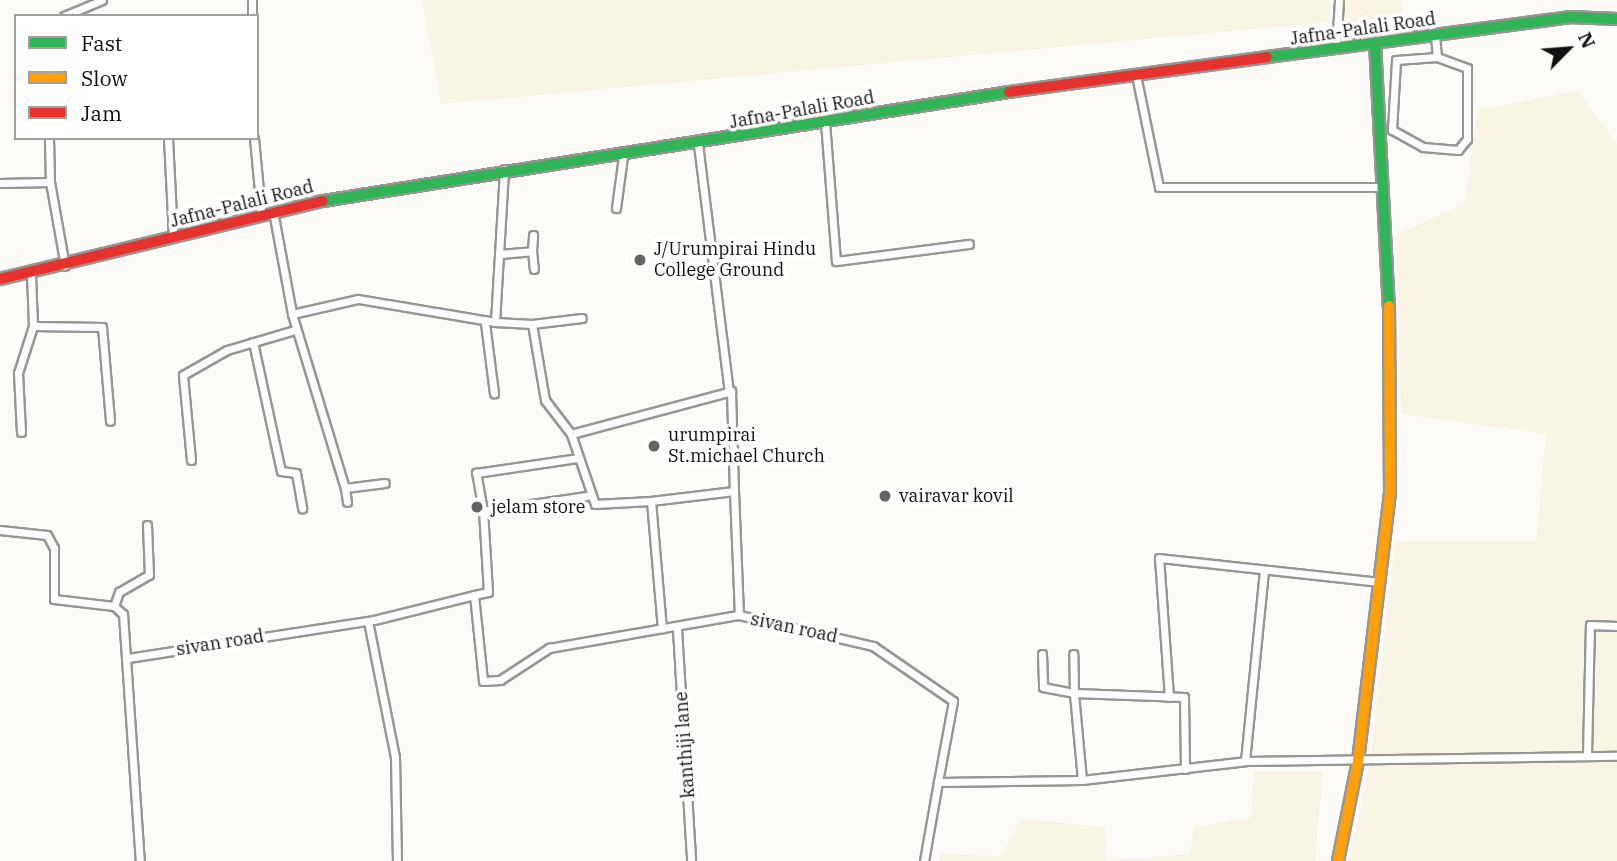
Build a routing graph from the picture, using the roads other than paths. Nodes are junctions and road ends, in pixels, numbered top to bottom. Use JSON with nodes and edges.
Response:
{"nodes":[{"id":1,"x":102,"y":0,"type":"edge"},
{"id":2,"x":1339,"y":0,"type":"edge"},
{"id":3,"x":69,"y":14,"type":"edge"},
{"id":4,"x":1617,"y":19,"type":"edge"},
{"id":5,"x":1435,"y":35,"type":"junction"},
{"id":6,"x":1375,"y":43,"type":"junction"},
{"id":7,"x":1336,"y":48,"type":"junction"},
{"id":8,"x":1437,"y":57,"type":"junction"},
{"id":9,"x":1136,"y":75,"type":"junction"},
{"id":10,"x":825,"y":122,"type":"junction"},
{"id":11,"x":49,"y":140,"type":"edge"},
{"id":12,"x":168,"y":140,"type":"edge"},
{"id":13,"x":254,"y":140,"type":"edge"},
{"id":14,"x":698,"y":144,"type":"junction"},
{"id":15,"x":623,"y":156,"type":"junction"},
{"id":16,"x":503,"y":169,"type":"junction"},
{"id":17,"x":50,"y":181,"type":"junction"},
{"id":18,"x":0,"y":183,"type":"edge"},
{"id":19,"x":1380,"y":187,"type":"junction"},
{"id":20,"x":617,"y":208,"type":"dead end"},
{"id":21,"x":273,"y":211,"type":"junction"},
{"id":22,"x":261,"y":212,"type":"junction"},
{"id":23,"x":533,"y":236,"type":"dead end"},
{"id":24,"x":173,"y":237,"type":"junction"},
{"id":25,"x":969,"y":244,"type":"dead end"},
{"id":26,"x":532,"y":251,"type":"junction"},
{"id":27,"x":500,"y":254,"type":"junction"},
{"id":28,"x":66,"y":267,"type":"junction"},
{"id":29,"x":534,"y":269,"type":"dead end"},
{"id":30,"x":31,"y":275,"type":"junction"},
{"id":31,"x":0,"y":279,"type":"edge"},
{"id":32,"x":292,"y":314,"type":"junction"},
{"id":33,"x":582,"y":318,"type":"dead end"},
{"id":34,"x":495,"y":322,"type":"junction"},
{"id":35,"x":485,"y":323,"type":"junction"},
{"id":36,"x":532,"y":324,"type":"junction"},
{"id":37,"x":33,"y":326,"type":"junction"},
{"id":38,"x":295,"y":330,"type":"junction"},
{"id":39,"x":253,"y":342,"type":"junction"},
{"id":40,"x":729,"y":392,"type":"junction"},
{"id":41,"x":494,"y":393,"type":"dead end"},
{"id":42,"x":110,"y":421,"type":"dead end"},
{"id":43,"x":21,"y":432,"type":"dead end"},
{"id":44,"x":571,"y":434,"type":"junction"},
{"id":45,"x":577,"y":458,"type":"junction"},
{"id":46,"x":191,"y":460,"type":"dead end"},
{"id":47,"x":385,"y":483,"type":"dead end"},
{"id":48,"x":345,"y":488,"type":"junction"},
{"id":49,"x":734,"y":491,"type":"junction"},
{"id":50,"x":587,"y":496,"type":"junction"},
{"id":51,"x":651,"y":501,"type":"junction"},
{"id":52,"x":347,"y":502,"type":"dead end"},
{"id":53,"x":302,"y":508,"type":"dead end"},
{"id":54,"x":483,"y":511,"type":"junction"},
{"id":55,"x":147,"y":524,"type":"dead end"},
{"id":56,"x":0,"y":530,"type":"edge"},
{"id":57,"x":1264,"y":571,"type":"junction"},
{"id":58,"x":1379,"y":582,"type":"junction"},
{"id":59,"x":474,"y":595,"type":"junction"},
{"id":60,"x":114,"y":606,"type":"junction"},
{"id":61,"x":739,"y":615,"type":"junction"},
{"id":62,"x":368,"y":621,"type":"junction"},
{"id":63,"x":1617,"y":626,"type":"edge"},
{"id":64,"x":662,"y":629,"type":"junction"},
{"id":65,"x":677,"y":629,"type":"junction"},
{"id":66,"x":1042,"y":654,"type":"dead end"},
{"id":67,"x":1073,"y":654,"type":"dead end"},
{"id":68,"x":128,"y":657,"type":"junction"},
{"id":69,"x":1074,"y":693,"type":"junction"},
{"id":70,"x":1169,"y":697,"type":"junction"},
{"id":71,"x":1587,"y":755,"type":"junction"},
{"id":72,"x":1617,"y":756,"type":"edge"},
{"id":73,"x":1245,"y":761,"type":"junction"},
{"id":74,"x":1358,"y":761,"type":"junction"},
{"id":75,"x":1185,"y":769,"type":"junction"},
{"id":76,"x":1082,"y":780,"type":"junction"},
{"id":77,"x":938,"y":782,"type":"junction"},
{"id":78,"x":140,"y":861,"type":"edge"},
{"id":79,"x":397,"y":861,"type":"edge"},
{"id":80,"x":691,"y":861,"type":"edge"},
{"id":81,"x":924,"y":861,"type":"edge"},
{"id":82,"x":1338,"y":861,"type":"edge"}],
"edges":[{"from":1,"to":3,"type":"street"},
{"from":2,"to":7,"type":"street"},
{"from":4,"to":5,"type":"main road","name":"Jafna-Palali Road"},
{"from":5,"to":6,"type":"main road","name":"Jafna-Palali Road"},
{"from":5,"to":8,"type":"street"},
{"from":6,"to":7,"type":"main road","name":"Jafna-Palali Road"},
{"from":6,"to":19,"type":"main road"},
{"from":7,"to":9,"type":"main road","name":"Jafna-Palali Road"},
{"from":8,"to":8,"type":"street"},
{"from":9,"to":10,"type":"main road","name":"Jafna-Palali Road"},
{"from":9,"to":19,"type":"street"},
{"from":10,"to":14,"type":"main road","name":"Jafna-Palali Road"},
{"from":10,"to":25,"type":"street"},
{"from":11,"to":17,"type":"street"},
{"from":12,"to":24,"type":"street"},
{"from":13,"to":22,"type":"street"},
{"from":14,"to":15,"type":"main road","name":"Jafna-Palali Road"},
{"from":14,"to":40,"type":"street"},
{"from":15,"to":16,"type":"main road","name":"Jafna-Palali Road"},
{"from":15,"to":20,"type":"street"},
{"from":16,"to":21,"type":"main road","name":"Jafna-Palali Road"},
{"from":16,"to":27,"type":"street"},
{"from":17,"to":18,"type":"street"},
{"from":17,"to":28,"type":"street"},
{"from":19,"to":58,"type":"main road"},
{"from":21,"to":22,"type":"main road","name":"Jafna-Palali Road"},
{"from":21,"to":32,"type":"street"},
{"from":22,"to":24,"type":"main road","name":"Jafna-Palali Road"},
{"from":23,"to":26,"type":"street"},
{"from":24,"to":28,"type":"main road","name":"Jafna-Palali Road"},
{"from":26,"to":27,"type":"street"},
{"from":26,"to":29,"type":"street"},
{"from":27,"to":34,"type":"street"},
{"from":28,"to":30,"type":"main road","name":"Jafna-Palali Road"},
{"from":30,"to":31,"type":"main road","name":"Jafna-Palali Road"},
{"from":30,"to":37,"type":"street"},
{"from":32,"to":35,"type":"street"},
{"from":32,"to":38,"type":"street"},
{"from":33,"to":36,"type":"street"},
{"from":34,"to":35,"type":"street"},
{"from":34,"to":36,"type":"street"},
{"from":35,"to":41,"type":"street"},
{"from":36,"to":44,"type":"street"},
{"from":37,"to":42,"type":"street"},
{"from":37,"to":43,"type":"street"},
{"from":38,"to":39,"type":"street"},
{"from":38,"to":48,"type":"street"},
{"from":39,"to":46,"type":"street"},
{"from":39,"to":53,"type":"street"},
{"from":40,"to":44,"type":"street"},
{"from":40,"to":49,"type":"street"},
{"from":44,"to":45,"type":"street"},
{"from":45,"to":50,"type":"street"},
{"from":45,"to":54,"type":"street"},
{"from":47,"to":48,"type":"street"},
{"from":48,"to":52,"type":"street"},
{"from":49,"to":51,"type":"street"},
{"from":49,"to":61,"type":"street"},
{"from":50,"to":51,"type":"street"},
{"from":50,"to":54,"type":"street"},
{"from":51,"to":64,"type":"street"},
{"from":54,"to":59,"type":"street"},
{"from":55,"to":60,"type":"street"},
{"from":56,"to":60,"type":"street"},
{"from":57,"to":58,"type":"street"},
{"from":57,"to":70,"type":"street"},
{"from":57,"to":73,"type":"street"},
{"from":58,"to":74,"type":"main road"},
{"from":59,"to":62,"type":"street","name":"sivan road"},
{"from":59,"to":64,"type":"street","name":"sivan road"},
{"from":60,"to":68,"type":"street"},
{"from":61,"to":65,"type":"street","name":"sivan road"},
{"from":61,"to":77,"type":"street","name":"sivan road"},
{"from":62,"to":68,"type":"street","name":"sivan road"},
{"from":62,"to":79,"type":"street"},
{"from":63,"to":71,"type":"street"},
{"from":64,"to":65,"type":"street","name":"sivan road"},
{"from":65,"to":80,"type":"street","name":"kanthiji lane"},
{"from":66,"to":69,"type":"street"},
{"from":67,"to":69,"type":"street"},
{"from":68,"to":78,"type":"street"},
{"from":69,"to":70,"type":"street"},
{"from":69,"to":76,"type":"street"},
{"from":70,"to":75,"type":"street"},
{"from":71,"to":72,"type":"street"},
{"from":71,"to":74,"type":"street"},
{"from":73,"to":74,"type":"street"},
{"from":73,"to":75,"type":"street"},
{"from":74,"to":82,"type":"main road"},
{"from":75,"to":76,"type":"street"},
{"from":76,"to":77,"type":"street"},
{"from":77,"to":81,"type":"street"}]}
